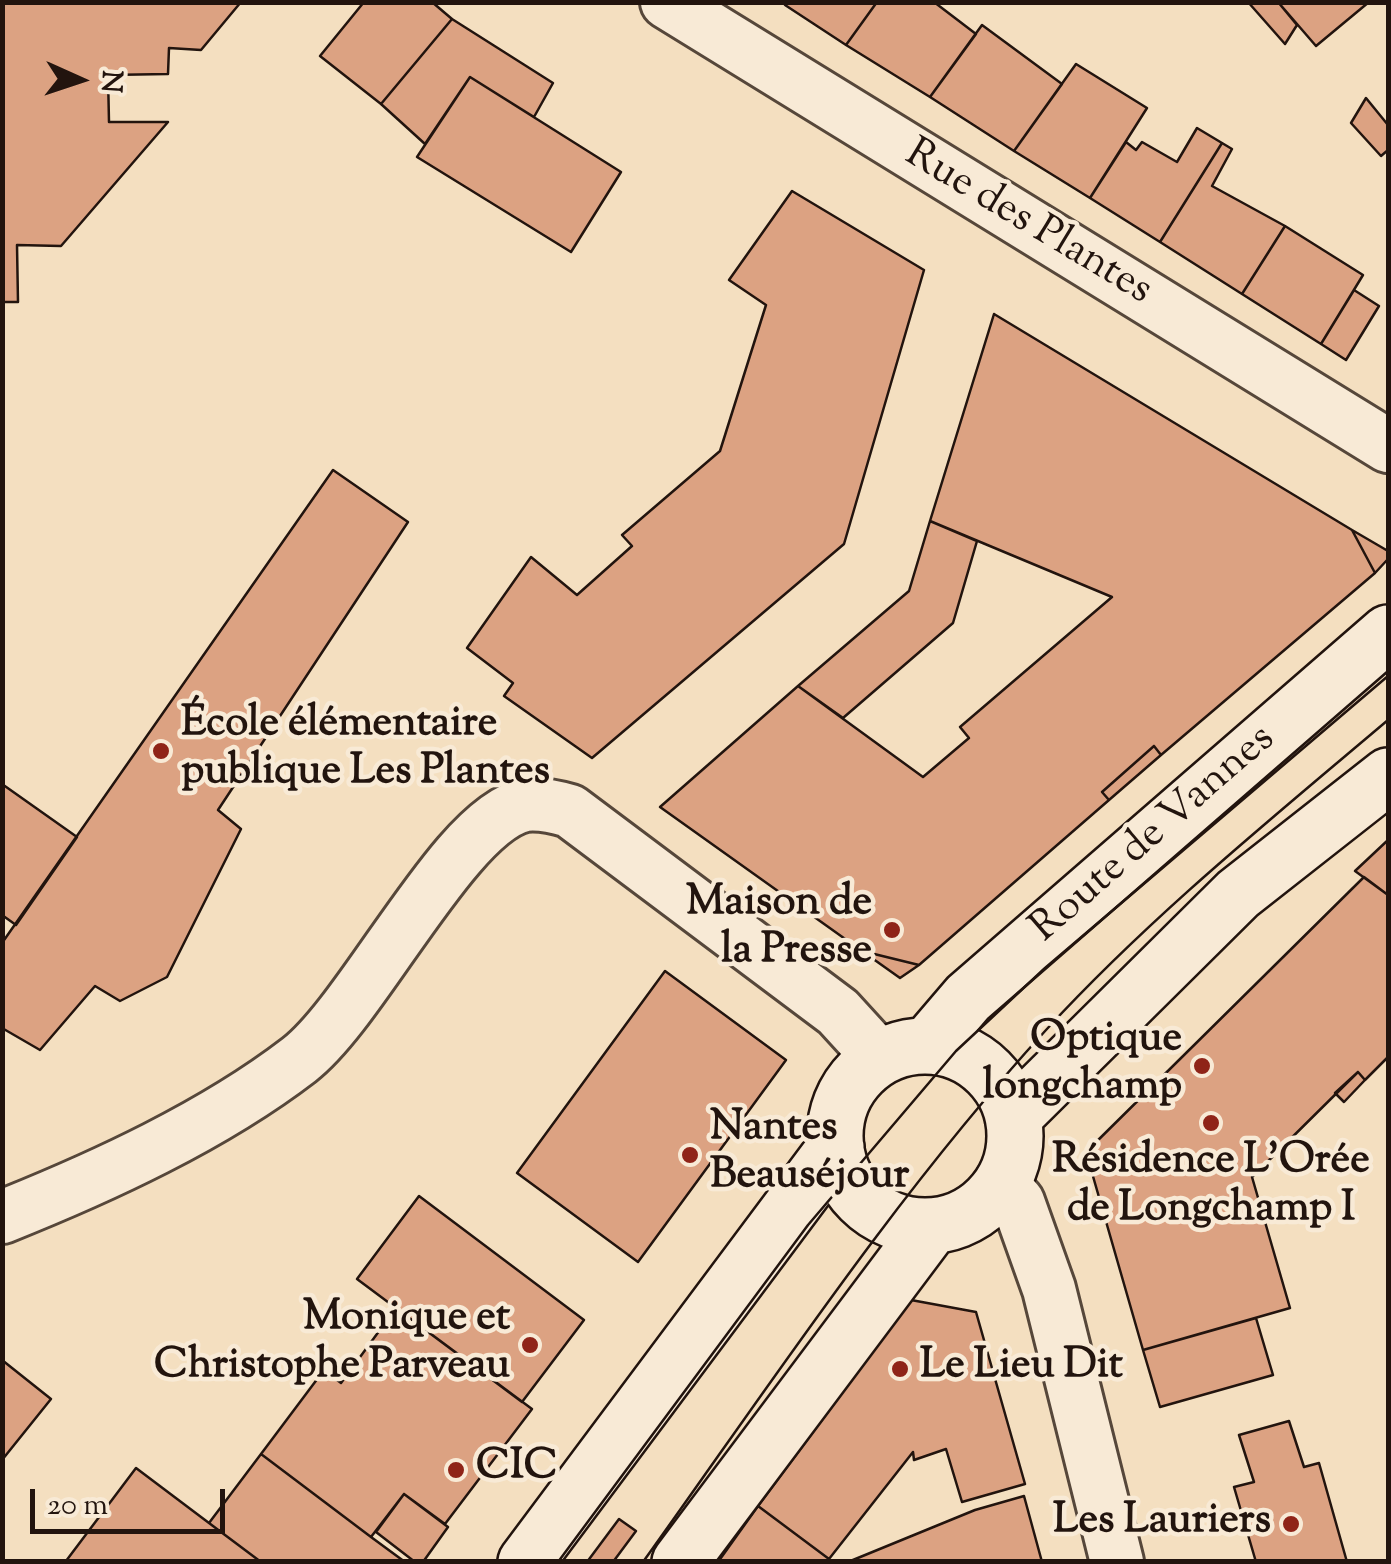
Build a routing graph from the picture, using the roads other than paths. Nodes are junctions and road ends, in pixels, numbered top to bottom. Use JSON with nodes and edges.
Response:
{"nodes":[{"id":1,"x":691,"y":9,"type":"edge"},
{"id":2,"x":1388,"y":446,"type":"edge"},
{"id":3,"x":1388,"y":633,"type":"edge"},
{"id":4,"x":1388,"y":776,"type":"edge"},
{"id":5,"x":903,"y":1052,"type":"junction"},
{"id":6,"x":1014,"y":1118,"type":"junction"},
{"id":7,"x":836,"y":1147,"type":"junction"},
{"id":8,"x":1001,"y":1183,"type":"junction"},
{"id":9,"x":2,"y":1217,"type":"edge"},
{"id":10,"x":932,"y":1226,"type":"junction"},
{"id":11,"x":526,"y":1562,"type":"edge"},
{"id":12,"x":680,"y":1562,"type":"edge"},
{"id":13,"x":1116,"y":1562,"type":"edge"}],
"edges":[{"from":1,"to":2,"type":"street","name":"Rue des Plantes"},
{"from":3,"to":5,"type":"main road","name":"Route de Vannes"},
{"from":4,"to":6,"type":"main road"},
{"from":5,"to":6,"type":"main road"},
{"from":5,"to":7,"type":"main road"},
{"from":5,"to":9,"type":"street"},
{"from":6,"to":8,"type":"main road"},
{"from":7,"to":10,"type":"main road"},
{"from":7,"to":11,"type":"main road"},
{"from":8,"to":10,"type":"main road"},
{"from":8,"to":13,"type":"street"},
{"from":10,"to":12,"type":"main road"}]}
